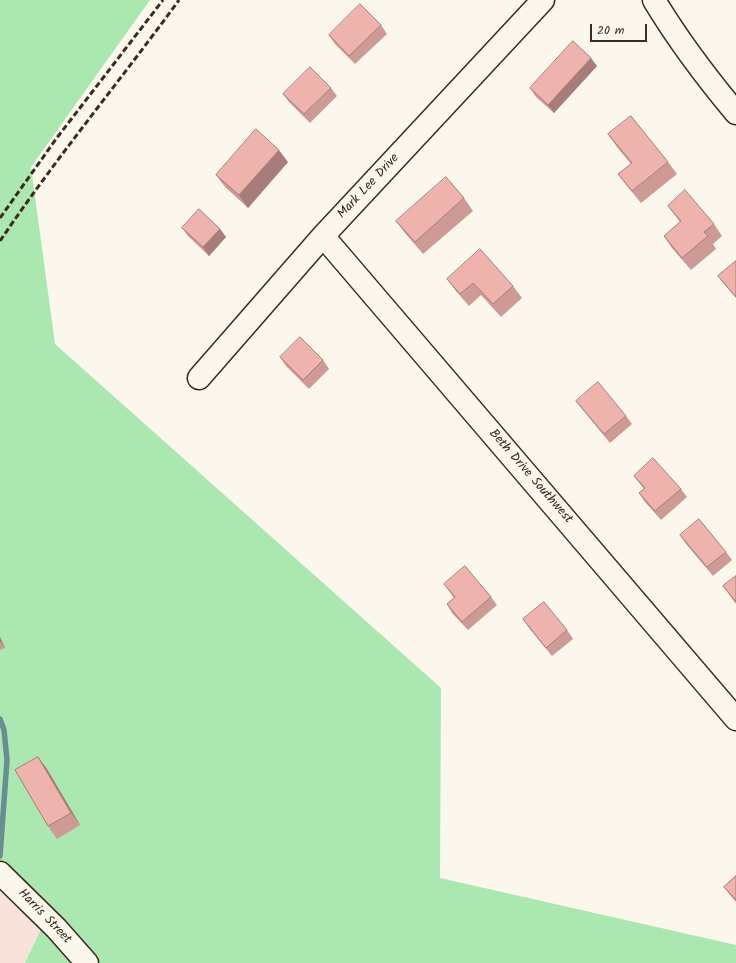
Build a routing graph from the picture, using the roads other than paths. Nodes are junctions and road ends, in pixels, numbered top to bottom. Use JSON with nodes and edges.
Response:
{"nodes":[{"id":1,"x":543,"y":0,"type":"edge"},
{"id":2,"x":654,"y":0,"type":"edge"},
{"id":3,"x":736,"y":112,"type":"edge"},
{"id":4,"x":323,"y":236,"type":"junction"},
{"id":5,"x":199,"y":378,"type":"dead end"},
{"id":6,"x":736,"y":719,"type":"edge"},
{"id":7,"x":0,"y":873,"type":"edge"},
{"id":8,"x":87,"y":963,"type":"edge"}],
"edges":[{"from":1,"to":4,"type":"street","name":"Mark Lee Drive"},
{"from":2,"to":3,"type":"street"},
{"from":4,"to":5,"type":"street","name":"Mark Lee Drive"},
{"from":4,"to":6,"type":"street","name":"Beth Drive Southwest"},
{"from":7,"to":8,"type":"street","name":"Harris Street"}]}
